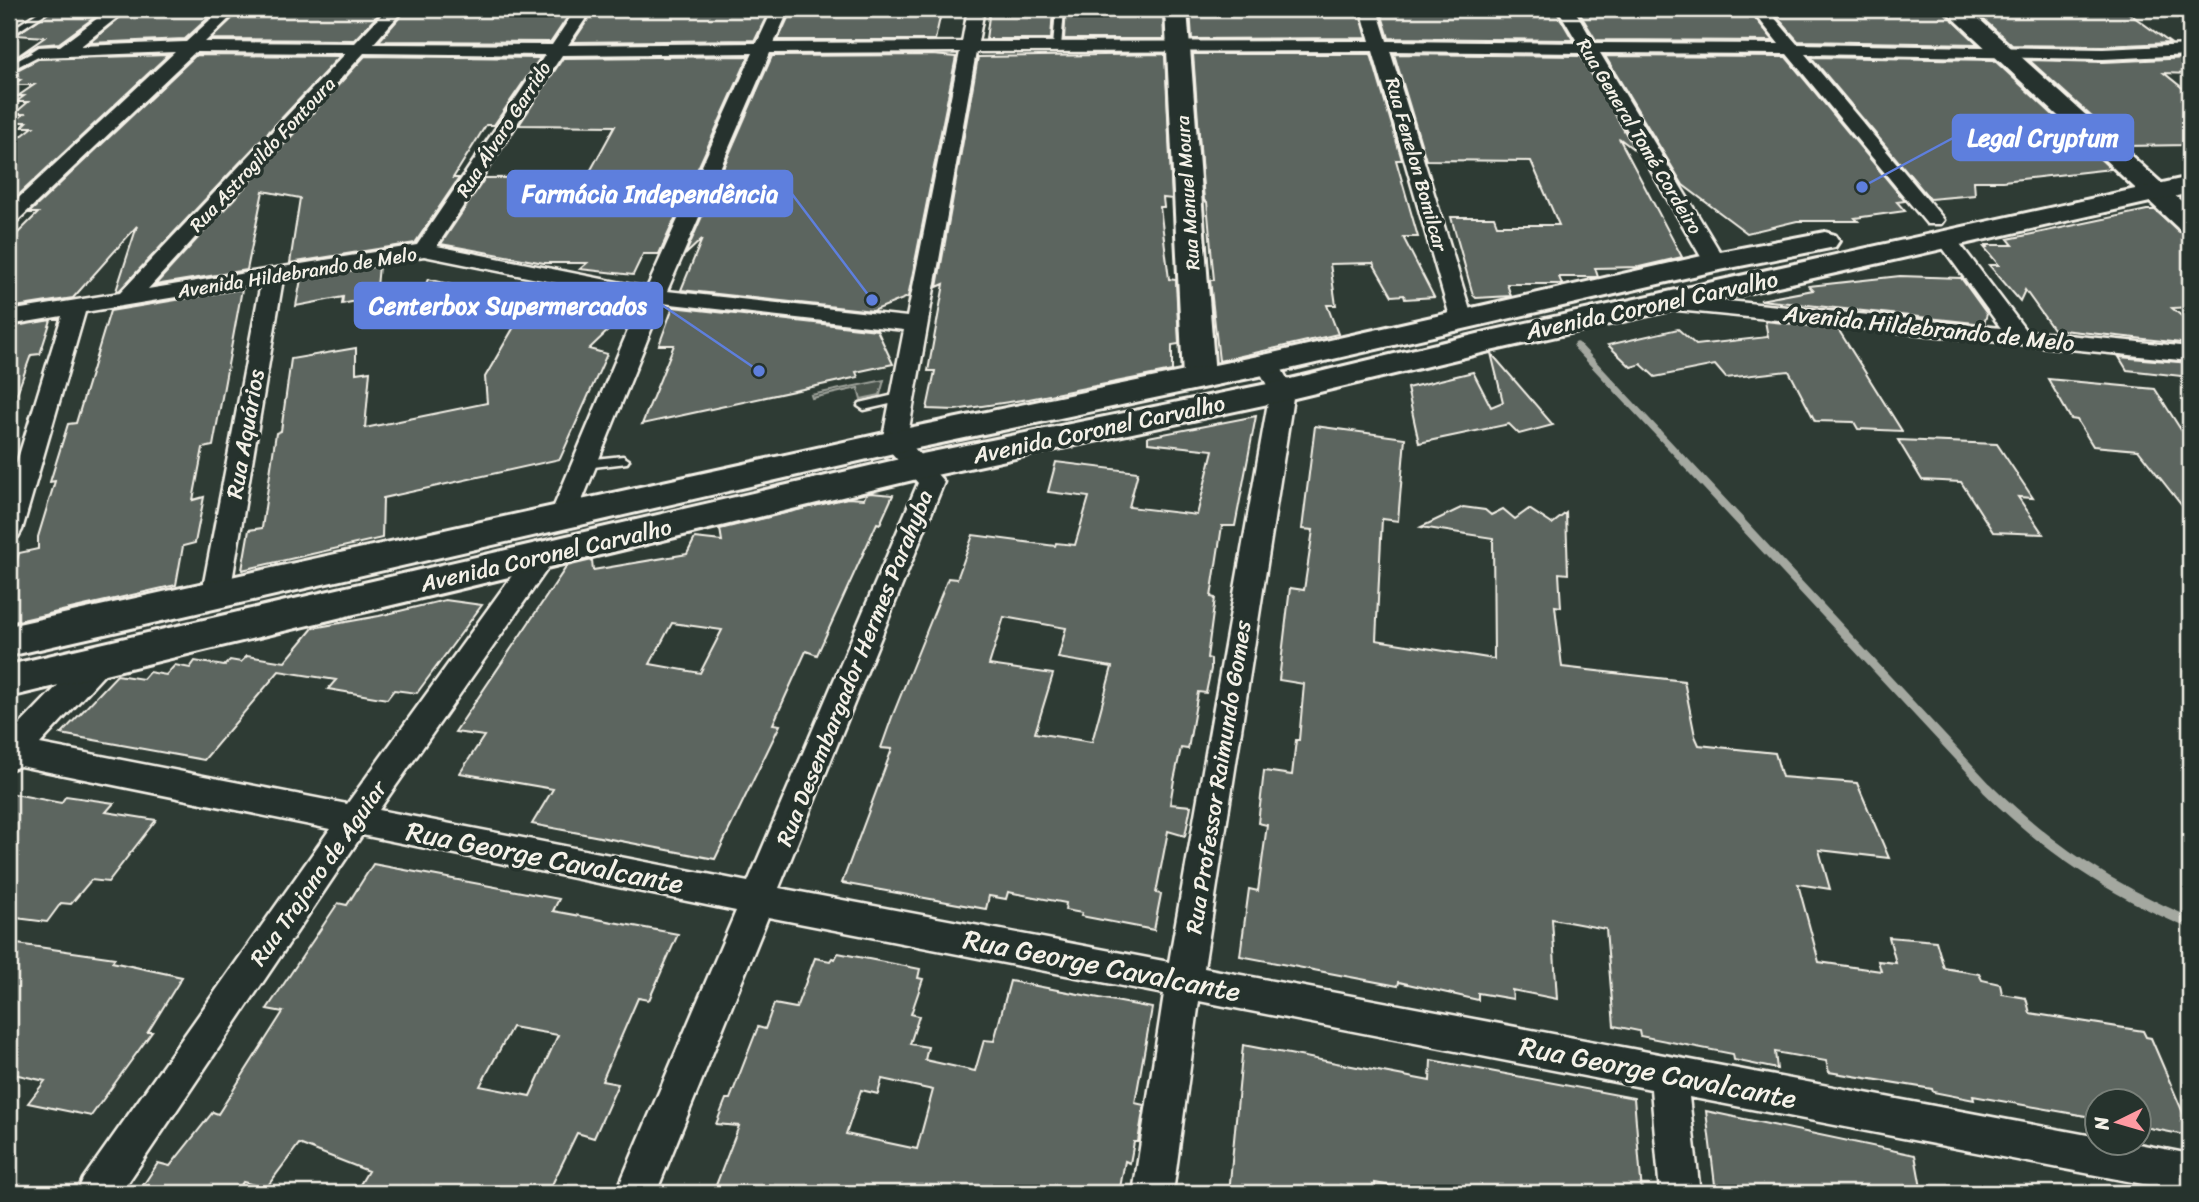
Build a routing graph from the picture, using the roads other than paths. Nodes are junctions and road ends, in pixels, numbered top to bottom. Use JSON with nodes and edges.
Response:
{"nodes":[{"id":1,"x":48,"y":9,"type":"edge"},
{"id":2,"x":120,"y":9,"type":"edge"},
{"id":3,"x":231,"y":9,"type":"edge"},
{"id":4,"x":396,"y":9,"type":"edge"},
{"id":5,"x":584,"y":9,"type":"edge"},
{"id":6,"x":781,"y":9,"type":"edge"},
{"id":7,"x":976,"y":9,"type":"edge"},
{"id":8,"x":1060,"y":9,"type":"edge"},
{"id":9,"x":1176,"y":9,"type":"edge"},
{"id":10,"x":1369,"y":9,"type":"edge"},
{"id":11,"x":1566,"y":9,"type":"edge"},
{"id":12,"x":1759,"y":9,"type":"edge"},
{"id":13,"x":1955,"y":9,"type":"edge"},
{"id":14,"x":1976,"y":9,"type":"edge"},
{"id":15,"x":9,"y":35,"type":"edge"},
{"id":16,"x":1178,"y":45,"type":"junction"},
{"id":17,"x":189,"y":47,"type":"junction"},
{"id":18,"x":1057,"y":47,"type":"junction"},
{"id":19,"x":1383,"y":47,"type":"junction"},
{"id":20,"x":1586,"y":47,"type":"junction"},
{"id":21,"x":360,"y":48,"type":"junction"},
{"id":22,"x":764,"y":48,"type":"junction"},
{"id":23,"x":968,"y":48,"type":"junction"},
{"id":24,"x":66,"y":49,"type":"junction"},
{"id":25,"x":1793,"y":49,"type":"junction"},
{"id":26,"x":555,"y":50,"type":"junction"},
{"id":27,"x":2190,"y":50,"type":"edge"},
{"id":28,"x":39,"y":52,"type":"joint"},
{"id":29,"x":2013,"y":52,"type":"junction"},
{"id":30,"x":9,"y":68,"type":"edge"},
{"id":31,"x":2165,"y":182,"type":"edge"},
{"id":32,"x":9,"y":218,"type":"edge"},
{"id":33,"x":2190,"y":224,"type":"edge"},
{"id":34,"x":1940,"y":230,"type":"junction"},
{"id":35,"x":424,"y":250,"type":"junction"},
{"id":36,"x":1715,"y":262,"type":"junction"},
{"id":37,"x":273,"y":276,"type":"junction"},
{"id":38,"x":654,"y":296,"type":"junction"},
{"id":39,"x":127,"y":299,"type":"junction"},
{"id":40,"x":1667,"y":302,"type":"junction"},
{"id":41,"x":75,"y":308,"type":"junction"},
{"id":42,"x":9,"y":318,"type":"edge"},
{"id":43,"x":917,"y":325,"type":"junction"},
{"id":44,"x":1475,"y":326,"type":"junction"},
{"id":45,"x":2018,"y":336,"type":"junction"},
{"id":46,"x":2190,"y":354,"type":"edge"},
{"id":47,"x":1199,"y":377,"type":"junction"},
{"id":48,"x":1275,"y":378,"type":"junction"},
{"id":49,"x":903,"y":397,"type":"junction"},
{"id":50,"x":864,"y":406,"type":"dead end"},
{"id":51,"x":906,"y":454,"type":"junction"},
{"id":52,"x":623,"y":460,"type":"dead end"},
{"id":53,"x":585,"y":464,"type":"junction"},
{"id":54,"x":562,"y":518,"type":"junction"},
{"id":55,"x":9,"y":530,"type":"edge"},
{"id":56,"x":542,"y":555,"type":"junction"},
{"id":57,"x":216,"y":593,"type":"junction"},
{"id":58,"x":9,"y":641,"type":"edge"},
{"id":59,"x":100,"y":660,"type":"junction"},
{"id":60,"x":9,"y":681,"type":"edge"},
{"id":61,"x":11,"y":755,"type":"edge"},
{"id":62,"x":355,"y":819,"type":"junction"},
{"id":63,"x":759,"y":900,"type":"junction"},
{"id":64,"x":1184,"y":980,"type":"junction"},
{"id":65,"x":1668,"y":1074,"type":"junction"},
{"id":66,"x":2188,"y":1180,"type":"edge"},
{"id":67,"x":97,"y":1193,"type":"edge"},
{"id":68,"x":636,"y":1193,"type":"edge"},
{"id":69,"x":1153,"y":1193,"type":"edge"},
{"id":70,"x":1680,"y":1193,"type":"edge"}],
"edges":[{"from":1,"to":15,"type":"lane"},
{"from":2,"to":24,"type":"street"},
{"from":3,"to":17,"type":"street"},
{"from":4,"to":21,"type":"street","name":"Rua Astrogildo Fontoura"},
{"from":5,"to":26,"type":"street","name":"Rua Álvaro Garrido"},
{"from":6,"to":22,"type":"street"},
{"from":7,"to":23,"type":"street","name":"Rua Desembargador Hermes Parahyba"},
{"from":8,"to":18,"type":"lane"},
{"from":9,"to":16,"type":"main road","name":"Rua Manuel Moura"},
{"from":10,"to":19,"type":"street","name":"Rua Fenelon Bomilcar"},
{"from":11,"to":20,"type":"street","name":"Rua General Tomé Cordeiro"},
{"from":12,"to":25,"type":"street"},
{"from":13,"to":29,"type":"main road"},
{"from":14,"to":29,"type":"main road"},
{"from":16,"to":18,"type":"street"},
{"from":16,"to":19,"type":"street"},
{"from":16,"to":47,"type":"main road","name":"Rua Manuel Moura"},
{"from":17,"to":21,"type":"street"},
{"from":17,"to":24,"type":"street"},
{"from":17,"to":32,"type":"street"},
{"from":18,"to":23,"type":"street"},
{"from":19,"to":20,"type":"street"},
{"from":19,"to":44,"type":"street","name":"Rua Fenelon Bomilcar"},
{"from":20,"to":25,"type":"street"},
{"from":20,"to":36,"type":"street","name":"Rua General Tomé Cordeiro"},
{"from":21,"to":26,"type":"street"},
{"from":21,"to":39,"type":"street","name":"Rua Astrogildo Fontoura"},
{"from":22,"to":23,"type":"street"},
{"from":22,"to":26,"type":"street"},
{"from":22,"to":38,"type":"street"},
{"from":23,"to":43,"type":"street","name":"Rua Desembargador Hermes Parahyba"},
{"from":24,"to":28,"type":"street"},
{"from":25,"to":29,"type":"street"},
{"from":25,"to":34,"type":"street"},
{"from":26,"to":35,"type":"street","name":"Rua Álvaro Garrido"},
{"from":27,"to":29,"type":"street"},
{"from":28,"to":30,"type":"lane"},
{"from":29,"to":31,"type":"main road"},
{"from":31,"to":33,"type":"main road"},
{"from":31,"to":34,"type":"main road","name":"Avenida Coronel Carvalho"},
{"from":34,"to":36,"type":"main road","name":"Avenida Coronel Carvalho"},
{"from":34,"to":40,"type":"main road","name":"Avenida Coronel Carvalho"},
{"from":34,"to":45,"type":"street"},
{"from":35,"to":37,"type":"street","name":"Avenida Hildebrando de Melo"},
{"from":35,"to":38,"type":"street","name":"Avenida Hildebrando de Melo"},
{"from":36,"to":44,"type":"main road","name":"Avenida Coronel Carvalho"},
{"from":37,"to":39,"type":"street","name":"Avenida Hildebrando de Melo"},
{"from":37,"to":57,"type":"street","name":"Rua Aquários"},
{"from":38,"to":43,"type":"street","name":"Avenida Hildebrando de Melo"},
{"from":38,"to":53,"type":"street"},
{"from":39,"to":41,"type":"street","name":"Avenida Hildebrando de Melo"},
{"from":40,"to":44,"type":"main road","name":"Avenida Coronel Carvalho"},
{"from":40,"to":45,"type":"street","name":"Avenida Hildebrando de Melo"},
{"from":41,"to":42,"type":"street","name":"Avenida Hildebrando de Melo"},
{"from":41,"to":55,"type":"street"},
{"from":43,"to":49,"type":"street","name":"Rua Desembargador Hermes Parahyba"},
{"from":44,"to":48,"type":"main road","name":"Avenida Coronel Carvalho"},
{"from":45,"to":46,"type":"street","name":"Avenida Hildebrando de Melo"},
{"from":47,"to":48,"type":"main road","name":"Avenida Coronel Carvalho"},
{"from":47,"to":51,"type":"main road","name":"Avenida Coronel Carvalho"},
{"from":48,"to":51,"type":"main road","name":"Avenida Coronel Carvalho"},
{"from":48,"to":64,"type":"street","name":"Rua Professor Raimundo Gomes"},
{"from":49,"to":50,"type":"lane"},
{"from":49,"to":51,"type":"street","name":"Rua Desembargador Hermes Parahyba"},
{"from":51,"to":54,"type":"main road","name":"Avenida Coronel Carvalho"},
{"from":51,"to":56,"type":"main road","name":"Avenida Coronel Carvalho"},
{"from":51,"to":63,"type":"street","name":"Rua Desembargador Hermes Parahyba"},
{"from":52,"to":53,"type":"lane"},
{"from":53,"to":54,"type":"street"},
{"from":54,"to":57,"type":"main road","name":"Avenida Coronel Carvalho"},
{"from":56,"to":59,"type":"main road","name":"Avenida Coronel Carvalho"},
{"from":56,"to":62,"type":"street","name":"Rua Trajano de Aguiar"},
{"from":57,"to":58,"type":"main road","name":"Avenida Coronel Carvalho"},
{"from":59,"to":60,"type":"main road","name":"Avenida Coronel Carvalho"},
{"from":59,"to":61,"type":"street"},
{"from":61,"to":62,"type":"street","name":"Rua George Cavalcante"},
{"from":62,"to":63,"type":"street","name":"Rua George Cavalcante"},
{"from":62,"to":67,"type":"street","name":"Rua Trajano de Aguiar"},
{"from":63,"to":64,"type":"street","name":"Rua George Cavalcante"},
{"from":63,"to":68,"type":"street","name":"Rua Desembargador Hermes Parahyba"},
{"from":64,"to":65,"type":"street","name":"Rua George Cavalcante"},
{"from":64,"to":69,"type":"street","name":"Rua Professor Raimundo Gomes"},
{"from":65,"to":66,"type":"street","name":"Rua George Cavalcante"},
{"from":65,"to":70,"type":"street"}]}
